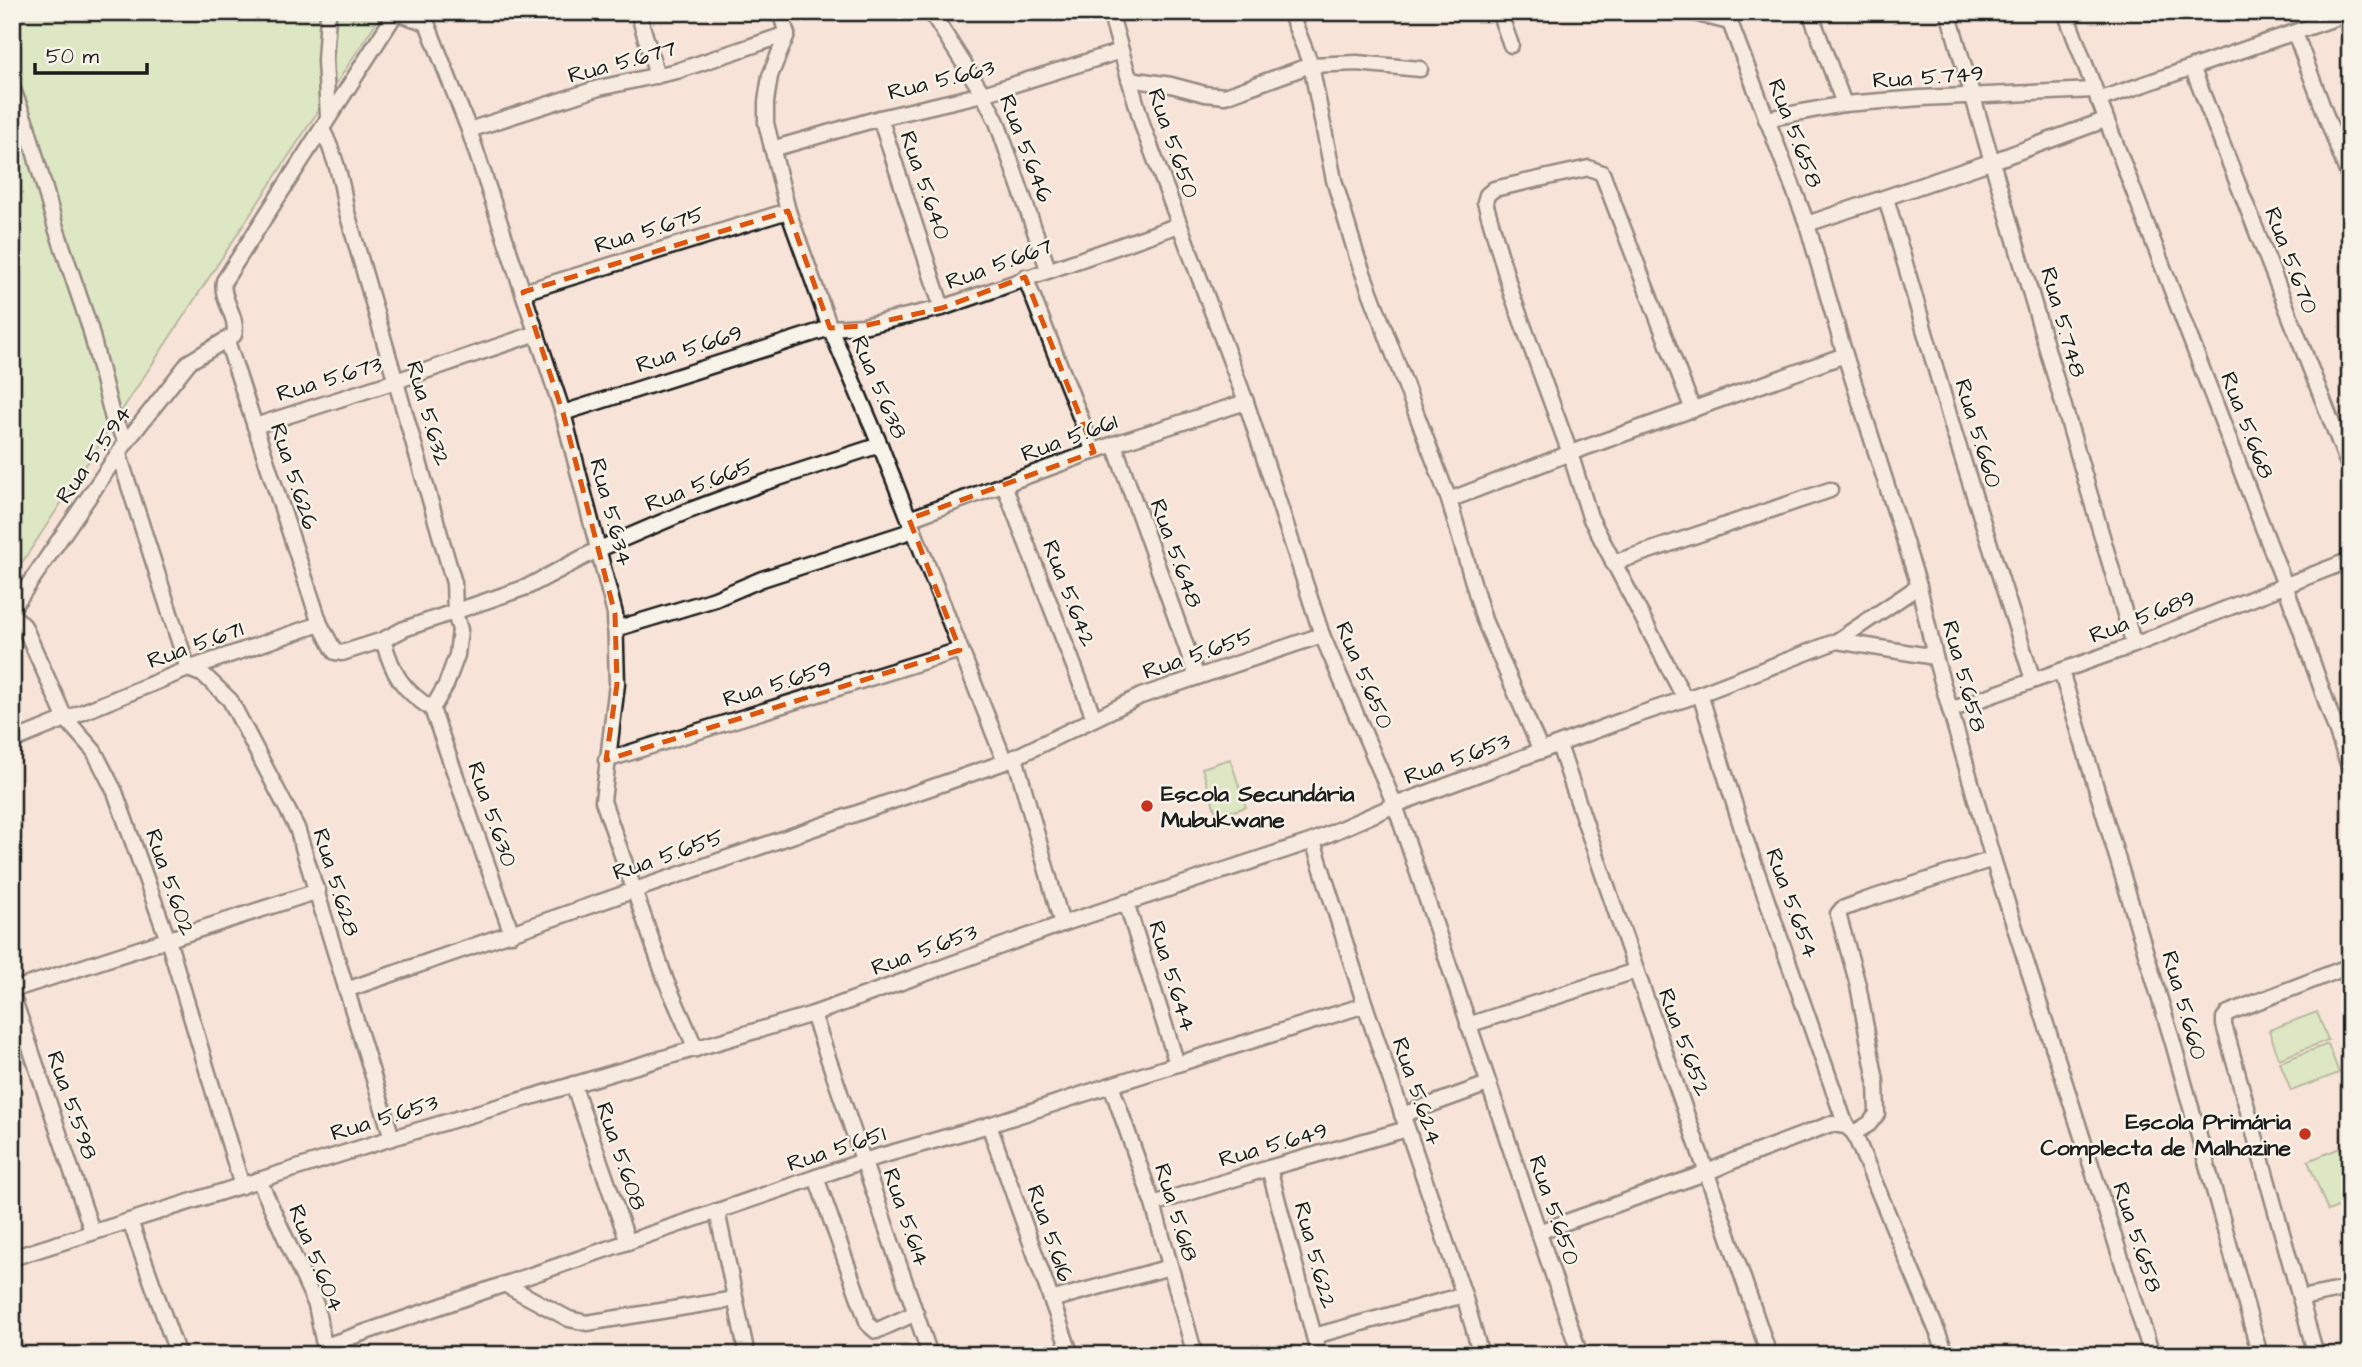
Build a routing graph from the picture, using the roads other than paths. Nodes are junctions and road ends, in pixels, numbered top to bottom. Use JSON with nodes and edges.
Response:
{"nodes":[{"id":1,"x":327,"y":12,"type":"edge"},
{"id":2,"x":638,"y":12,"type":"edge"},
{"id":3,"x":780,"y":12,"type":"edge"},
{"id":4,"x":931,"y":12,"type":"edge"},
{"id":5,"x":1110,"y":12,"type":"edge"},
{"id":6,"x":1290,"y":12,"type":"edge"},
{"id":7,"x":1499,"y":12,"type":"edge"},
{"id":8,"x":1690,"y":12,"type":"edge"},
{"id":9,"x":1810,"y":12,"type":"edge"},
{"id":10,"x":1948,"y":12,"type":"edge"},
{"id":11,"x":2065,"y":12,"type":"edge"},
{"id":12,"x":2350,"y":13,"type":"edge"},
{"id":13,"x":397,"y":14,"type":"edge"},
{"id":14,"x":1727,"y":17,"type":"edge"},
{"id":15,"x":430,"y":18,"type":"edge"},
{"id":16,"x":2295,"y":33,"type":"junction"},
{"id":17,"x":787,"y":34,"type":"junction"},
{"id":18,"x":1511,"y":46,"type":"dead end"},
{"id":19,"x":1121,"y":51,"type":"junction"},
{"id":20,"x":1311,"y":65,"type":"junction"},
{"id":21,"x":2192,"y":67,"type":"junction"},
{"id":22,"x":1420,"y":69,"type":"dead end"},
{"id":23,"x":657,"y":76,"type":"junction"},
{"id":24,"x":1129,"y":79,"type":"junction"},
{"id":25,"x":12,"y":88,"type":"edge"},
{"id":26,"x":983,"y":94,"type":"junction"},
{"id":27,"x":1974,"y":95,"type":"junction"},
{"id":28,"x":2096,"y":95,"type":"junction"},
{"id":29,"x":1844,"y":104,"type":"junction"},
{"id":30,"x":880,"y":118,"type":"junction"},
{"id":31,"x":1766,"y":119,"type":"junction"},
{"id":32,"x":2105,"y":120,"type":"junction"},
{"id":33,"x":325,"y":123,"type":"junction"},
{"id":34,"x":469,"y":130,"type":"junction"},
{"id":35,"x":772,"y":149,"type":"junction"},
{"id":36,"x":1993,"y":161,"type":"junction"},
{"id":37,"x":2350,"y":180,"type":"edge"},
{"id":38,"x":1886,"y":198,"type":"junction"},
{"id":39,"x":788,"y":211,"type":"junction"},
{"id":40,"x":1807,"y":224,"type":"junction"},
{"id":41,"x":1179,"y":225,"type":"junction"},
{"id":42,"x":1048,"y":269,"type":"junction"},
{"id":43,"x":1026,"y":277,"type":"junction"},
{"id":44,"x":523,"y":292,"type":"junction"},
{"id":45,"x":942,"y":308,"type":"junction"},
{"id":46,"x":830,"y":327,"type":"junction"},
{"id":47,"x":537,"y":332,"type":"junction"},
{"id":48,"x":227,"y":341,"type":"junction"},
{"id":49,"x":1845,"y":355,"type":"junction"},
{"id":50,"x":396,"y":381,"type":"junction"},
{"id":51,"x":1246,"y":402,"type":"junction"},
{"id":52,"x":1693,"y":410,"type":"junction"},
{"id":53,"x":563,"y":413,"type":"junction"},
{"id":54,"x":255,"y":426,"type":"junction"},
{"id":55,"x":127,"y":441,"type":"junction"},
{"id":56,"x":1114,"y":444,"type":"junction"},
{"id":57,"x":880,"y":445,"type":"junction"},
{"id":58,"x":1094,"y":452,"type":"junction"},
{"id":59,"x":1570,"y":453,"type":"junction"},
{"id":60,"x":119,"y":455,"type":"junction"},
{"id":61,"x":2350,"y":469,"type":"edge"},
{"id":62,"x":1004,"y":485,"type":"junction"},
{"id":63,"x":1829,"y":489,"type":"dead end"},
{"id":64,"x":1449,"y":500,"type":"junction"},
{"id":65,"x":911,"y":525,"type":"junction"},
{"id":66,"x":597,"y":550,"type":"junction"},
{"id":67,"x":2350,"y":560,"type":"edge"},
{"id":68,"x":1613,"y":563,"type":"junction"},
{"id":69,"x":2285,"y":585,"type":"junction"},
{"id":70,"x":1919,"y":586,"type":"junction"},
{"id":71,"x":12,"y":611,"type":"edge"},
{"id":72,"x":455,"y":613,"type":"junction"},
{"id":73,"x":320,"y":624,"type":"junction"},
{"id":74,"x":615,"y":629,"type":"junction"},
{"id":75,"x":1322,"y":635,"type":"junction"},
{"id":76,"x":383,"y":640,"type":"junction"},
{"id":77,"x":1838,"y":641,"type":"junction"},
{"id":78,"x":2134,"y":645,"type":"junction"},
{"id":79,"x":960,"y":650,"type":"junction"},
{"id":80,"x":1935,"y":657,"type":"junction"},
{"id":81,"x":188,"y":669,"type":"junction"},
{"id":82,"x":2061,"y":671,"type":"junction"},
{"id":83,"x":1197,"y":677,"type":"junction"},
{"id":84,"x":2033,"y":680,"type":"junction"},
{"id":85,"x":1700,"y":694,"type":"junction"},
{"id":86,"x":1685,"y":699,"type":"junction"},
{"id":87,"x":432,"y":709,"type":"junction"},
{"id":88,"x":1950,"y":710,"type":"junction"},
{"id":89,"x":65,"y":718,"type":"junction"},
{"id":90,"x":1094,"y":718,"type":"junction"},
{"id":91,"x":12,"y":741,"type":"edge"},
{"id":92,"x":1559,"y":745,"type":"junction"},
{"id":93,"x":1541,"y":751,"type":"junction"},
{"id":94,"x":1010,"y":759,"type":"junction"},
{"id":95,"x":606,"y":760,"type":"junction"},
{"id":96,"x":2350,"y":769,"type":"edge"},
{"id":97,"x":1395,"y":805,"type":"junction"},
{"id":98,"x":1313,"y":841,"type":"junction"},
{"id":99,"x":1993,"y":859,"type":"junction"},
{"id":100,"x":634,"y":889,"type":"junction"},
{"id":101,"x":318,"y":891,"type":"junction"},
{"id":102,"x":1126,"y":902,"type":"junction"},
{"id":103,"x":1062,"y":924,"type":"junction"},
{"id":104,"x":512,"y":934,"type":"junction"},
{"id":105,"x":168,"y":940,"type":"junction"},
{"id":106,"x":2350,"y":967,"type":"edge"},
{"id":107,"x":1634,"y":971,"type":"junction"},
{"id":108,"x":346,"y":990,"type":"junction"},
{"id":109,"x":12,"y":992,"type":"edge"},
{"id":110,"x":1366,"y":1005,"type":"junction"},
{"id":111,"x":813,"y":1014,"type":"junction"},
{"id":112,"x":1468,"y":1025,"type":"junction"},
{"id":113,"x":696,"y":1049,"type":"junction"},
{"id":114,"x":1177,"y":1064,"type":"junction"},
{"id":115,"x":573,"y":1084,"type":"junction"},
{"id":116,"x":1111,"y":1084,"type":"junction"},
{"id":117,"x":1488,"y":1084,"type":"junction"},
{"id":118,"x":1405,"y":1122,"type":"junction"},
{"id":119,"x":989,"y":1125,"type":"junction"},
{"id":120,"x":1850,"y":1130,"type":"junction"},
{"id":121,"x":392,"y":1138,"type":"junction"},
{"id":122,"x":863,"y":1161,"type":"junction"},
{"id":123,"x":1269,"y":1168,"type":"junction"},
{"id":124,"x":1708,"y":1172,"type":"junction"},
{"id":125,"x":816,"y":1178,"type":"junction"},
{"id":126,"x":259,"y":1180,"type":"junction"},
{"id":127,"x":242,"y":1186,"type":"junction"},
{"id":128,"x":1153,"y":1204,"type":"junction"},
{"id":129,"x":718,"y":1211,"type":"junction"},
{"id":130,"x":130,"y":1221,"type":"junction"},
{"id":131,"x":92,"y":1231,"type":"junction"},
{"id":132,"x":1538,"y":1232,"type":"junction"},
{"id":133,"x":628,"y":1242,"type":"junction"},
{"id":134,"x":12,"y":1258,"type":"edge"},
{"id":135,"x":1170,"y":1267,"type":"junction"},
{"id":136,"x":506,"y":1286,"type":"junction"},
{"id":137,"x":2350,"y":1288,"type":"edge"},
{"id":138,"x":1464,"y":1295,"type":"junction"},
{"id":139,"x":2301,"y":1298,"type":"junction"},
{"id":140,"x":735,"y":1299,"type":"junction"},
{"id":141,"x":1051,"y":1300,"type":"junction"},
{"id":142,"x":916,"y":1313,"type":"junction"},
{"id":143,"x":1314,"y":1336,"type":"junction"},
{"id":144,"x":325,"y":1350,"type":"edge"},
{"id":145,"x":178,"y":1355,"type":"edge"},
{"id":146,"x":747,"y":1355,"type":"edge"},
{"id":147,"x":930,"y":1355,"type":"edge"},
{"id":148,"x":1070,"y":1355,"type":"edge"},
{"id":149,"x":1195,"y":1355,"type":"edge"},
{"id":150,"x":1319,"y":1355,"type":"edge"},
{"id":151,"x":1481,"y":1355,"type":"edge"},
{"id":152,"x":1580,"y":1355,"type":"edge"},
{"id":153,"x":1769,"y":1355,"type":"edge"},
{"id":154,"x":1947,"y":1355,"type":"edge"},
{"id":155,"x":2152,"y":1355,"type":"edge"},
{"id":156,"x":2260,"y":1355,"type":"edge"},
{"id":157,"x":2316,"y":1355,"type":"edge"}],
"edges":[{"from":1,"to":33,"type":"street"},
{"from":2,"to":23,"type":"street"},
{"from":3,"to":17,"type":"street"},
{"from":4,"to":26,"type":"street","name":"Rua 5.646"},
{"from":5,"to":19,"type":"street","name":"Rua 5.650"},
{"from":6,"to":20,"type":"street"},
{"from":7,"to":18,"type":"street"},
{"from":8,"to":14,"type":"street"},
{"from":9,"to":29,"type":"street"},
{"from":10,"to":27,"type":"street","name":"Rua 5.748"},
{"from":11,"to":28,"type":"street"},
{"from":12,"to":16,"type":"street","name":"Rua 5.749"},
{"from":13,"to":15,"type":"street","name":"Rua 5.634"},
{"from":13,"to":33,"type":"street"},
{"from":14,"to":31,"type":"street","name":"Rua 5.658"},
{"from":15,"to":34,"type":"street","name":"Rua 5.634"},
{"from":16,"to":21,"type":"street","name":"Rua 5.749"},
{"from":16,"to":37,"type":"street"},
{"from":17,"to":23,"type":"street","name":"Rua 5.677"},
{"from":17,"to":35,"type":"street","name":"Rua 5.638"},
{"from":19,"to":24,"type":"street","name":"Rua 5.650"},
{"from":19,"to":26,"type":"street","name":"Rua 5.663"},
{"from":20,"to":22,"type":"street"},
{"from":20,"to":24,"type":"street"},
{"from":20,"to":64,"type":"street"},
{"from":21,"to":28,"type":"street","name":"Rua 5.749"},
{"from":21,"to":61,"type":"street","name":"Rua 5.670"},
{"from":23,"to":34,"type":"street","name":"Rua 5.677"},
{"from":24,"to":41,"type":"street","name":"Rua 5.650"},
{"from":25,"to":55,"type":"street"},
{"from":26,"to":30,"type":"street","name":"Rua 5.663"},
{"from":26,"to":42,"type":"street","name":"Rua 5.646"},
{"from":27,"to":28,"type":"street","name":"Rua 5.749"},
{"from":27,"to":29,"type":"street","name":"Rua 5.749"},
{"from":27,"to":36,"type":"street","name":"Rua 5.748"},
{"from":28,"to":32,"type":"street","name":"Rua 5.668"},
{"from":29,"to":31,"type":"street","name":"Rua 5.749"},
{"from":30,"to":35,"type":"street","name":"Rua 5.663"},
{"from":30,"to":45,"type":"street","name":"Rua 5.640"},
{"from":31,"to":40,"type":"street","name":"Rua 5.658"},
{"from":32,"to":36,"type":"street"},
{"from":32,"to":69,"type":"street","name":"Rua 5.668"},
{"from":33,"to":48,"type":"street"},
{"from":33,"to":50,"type":"street","name":"Rua 5.632"},
{"from":34,"to":44,"type":"street","name":"Rua 5.634"},
{"from":35,"to":39,"type":"street","name":"Rua 5.638"},
{"from":36,"to":38,"type":"street"},
{"from":36,"to":78,"type":"street","name":"Rua 5.748"},
{"from":38,"to":40,"type":"street"},
{"from":38,"to":84,"type":"street","name":"Rua 5.660"},
{"from":39,"to":44,"type":"street","name":"Rua 5.675"},
{"from":39,"to":46,"type":"street","name":"Rua 5.638"},
{"from":40,"to":49,"type":"street","name":"Rua 5.658"},
{"from":41,"to":42,"type":"street","name":"Rua 5.667"},
{"from":41,"to":51,"type":"street","name":"Rua 5.650"},
{"from":42,"to":43,"type":"street","name":"Rua 5.667"},
{"from":43,"to":45,"type":"street","name":"Rua 5.667"},
{"from":43,"to":58,"type":"street"},
{"from":44,"to":47,"type":"street","name":"Rua 5.634"},
{"from":45,"to":46,"type":"street","name":"Rua 5.667"},
{"from":46,"to":53,"type":"street","name":"Rua 5.669"},
{"from":46,"to":57,"type":"street","name":"Rua 5.638"},
{"from":47,"to":50,"type":"street","name":"Rua 5.673"},
{"from":47,"to":53,"type":"street","name":"Rua 5.634"},
{"from":48,"to":54,"type":"street","name":"Rua 5.626"},
{"from":48,"to":55,"type":"street","name":"Rua 5.594"},
{"from":49,"to":52,"type":"street"},
{"from":49,"to":70,"type":"street","name":"Rua 5.658"},
{"from":50,"to":54,"type":"street","name":"Rua 5.673"},
{"from":50,"to":72,"type":"street","name":"Rua 5.632"},
{"from":51,"to":56,"type":"street","name":"Rua 5.661"},
{"from":51,"to":75,"type":"street","name":"Rua 5.650"},
{"from":52,"to":59,"type":"street"},
{"from":52,"to":59,"type":"street"},
{"from":53,"to":66,"type":"street","name":"Rua 5.634"},
{"from":54,"to":73,"type":"street","name":"Rua 5.626"},
{"from":55,"to":60,"type":"street","name":"Rua 5.594"},
{"from":56,"to":58,"type":"street","name":"Rua 5.661"},
{"from":56,"to":83,"type":"street","name":"Rua 5.648"},
{"from":57,"to":65,"type":"street","name":"Rua 5.638"},
{"from":57,"to":66,"type":"street","name":"Rua 5.665"},
{"from":58,"to":62,"type":"street","name":"Rua 5.661"},
{"from":59,"to":64,"type":"street"},
{"from":59,"to":68,"type":"street"},
{"from":60,"to":71,"type":"street","name":"Rua 5.594"},
{"from":60,"to":81,"type":"street"},
{"from":62,"to":65,"type":"street","name":"Rua 5.661"},
{"from":62,"to":90,"type":"street","name":"Rua 5.642"},
{"from":63,"to":68,"type":"street"},
{"from":64,"to":93,"type":"street"},
{"from":65,"to":74,"type":"street","name":"Rua 5.661"},
{"from":65,"to":79,"type":"street","name":"Rua 5.638"},
{"from":66,"to":72,"type":"street","name":"Rua 5.665"},
{"from":66,"to":74,"type":"street","name":"Rua 5.634"},
{"from":67,"to":69,"type":"street","name":"Rua 5.689"},
{"from":68,"to":86,"type":"street"},
{"from":69,"to":78,"type":"street","name":"Rua 5.689"},
{"from":69,"to":96,"type":"street","name":"Rua 5.668"},
{"from":70,"to":77,"type":"street","name":"Rua 5.653"},
{"from":70,"to":80,"type":"street","name":"Rua 5.658"},
{"from":71,"to":89,"type":"street","name":"Rua 5.602"},
{"from":72,"to":76,"type":"street","name":"Rua 5.665"},
{"from":72,"to":87,"type":"street","name":"Rua 5.632"},
{"from":73,"to":76,"type":"street"},
{"from":73,"to":81,"type":"street","name":"Rua 5.671"},
{"from":74,"to":95,"type":"street","name":"Rua 5.634"},
{"from":75,"to":83,"type":"street","name":"Rua 5.655"},
{"from":75,"to":97,"type":"street","name":"Rua 5.650"},
{"from":76,"to":87,"type":"street"},
{"from":77,"to":80,"type":"street"},
{"from":77,"to":85,"type":"street","name":"Rua 5.653"},
{"from":78,"to":82,"type":"street","name":"Rua 5.689"},
{"from":79,"to":94,"type":"street","name":"Rua 5.638"},
{"from":79,"to":95,"type":"street","name":"Rua 5.659"},
{"from":80,"to":88,"type":"street","name":"Rua 5.658"},
{"from":81,"to":89,"type":"street","name":"Rua 5.671"},
{"from":81,"to":101,"type":"street","name":"Rua 5.628"},
{"from":82,"to":84,"type":"street","name":"Rua 5.689"},
{"from":82,"to":156,"type":"street","name":"Rua 5.660"},
{"from":83,"to":90,"type":"street","name":"Rua 5.655"},
{"from":84,"to":88,"type":"street","name":"Rua 5.689"},
{"from":85,"to":86,"type":"street","name":"Rua 5.653"},
{"from":85,"to":120,"type":"street","name":"Rua 5.654"},
{"from":86,"to":92,"type":"street","name":"Rua 5.653"},
{"from":87,"to":104,"type":"street","name":"Rua 5.630"},
{"from":88,"to":99,"type":"street","name":"Rua 5.658"},
{"from":89,"to":91,"type":"street","name":"Rua 5.671"},
{"from":89,"to":105,"type":"street","name":"Rua 5.602"},
{"from":90,"to":94,"type":"street","name":"Rua 5.655"},
{"from":92,"to":93,"type":"street","name":"Rua 5.653"},
{"from":92,"to":107,"type":"street","name":"Rua 5.652"},
{"from":93,"to":97,"type":"street","name":"Rua 5.653"},
{"from":94,"to":100,"type":"street","name":"Rua 5.655"},
{"from":94,"to":103,"type":"street","name":"Rua 5.638"},
{"from":95,"to":100,"type":"street","name":"Rua 5.634"},
{"from":97,"to":98,"type":"street","name":"Rua 5.653"},
{"from":97,"to":112,"type":"street","name":"Rua 5.650"},
{"from":98,"to":102,"type":"street","name":"Rua 5.653"},
{"from":98,"to":110,"type":"street","name":"Rua 5.624"},
{"from":99,"to":120,"type":"street"},
{"from":99,"to":155,"type":"street","name":"Rua 5.658"},
{"from":100,"to":104,"type":"street","name":"Rua 5.655"},
{"from":100,"to":113,"type":"street","name":"Rua 5.634"},
{"from":101,"to":105,"type":"street"},
{"from":101,"to":108,"type":"street","name":"Rua 5.628"},
{"from":102,"to":103,"type":"street","name":"Rua 5.653"},
{"from":102,"to":114,"type":"street","name":"Rua 5.644"},
{"from":103,"to":111,"type":"street","name":"Rua 5.653"},
{"from":104,"to":108,"type":"street","name":"Rua 5.655"},
{"from":105,"to":109,"type":"street"},
{"from":105,"to":127,"type":"street","name":"Rua 5.602"},
{"from":106,"to":139,"type":"street"},
{"from":107,"to":112,"type":"street"},
{"from":107,"to":124,"type":"street","name":"Rua 5.652"},
{"from":108,"to":121,"type":"street","name":"Rua 5.628"},
{"from":109,"to":131,"type":"street","name":"Rua 5.598"},
{"from":110,"to":114,"type":"street","name":"Rua 5.651"},
{"from":110,"to":118,"type":"street","name":"Rua 5.624"},
{"from":111,"to":113,"type":"street","name":"Rua 5.653"},
{"from":111,"to":122,"type":"street","name":"Rua 5.614"},
{"from":112,"to":117,"type":"street","name":"Rua 5.650"},
{"from":113,"to":115,"type":"street","name":"Rua 5.653"},
{"from":114,"to":116,"type":"street","name":"Rua 5.651"},
{"from":115,"to":121,"type":"street","name":"Rua 5.653"},
{"from":115,"to":133,"type":"street","name":"Rua 5.608"},
{"from":116,"to":119,"type":"street","name":"Rua 5.651"},
{"from":116,"to":128,"type":"street","name":"Rua 5.618"},
{"from":117,"to":118,"type":"street","name":"Rua 5.649"},
{"from":117,"to":132,"type":"street","name":"Rua 5.650"},
{"from":118,"to":123,"type":"street","name":"Rua 5.649"},
{"from":118,"to":138,"type":"street","name":"Rua 5.624"},
{"from":119,"to":122,"type":"street","name":"Rua 5.651"},
{"from":119,"to":141,"type":"street","name":"Rua 5.616"},
{"from":120,"to":124,"type":"street"},
{"from":120,"to":154,"type":"street","name":"Rua 5.654"},
{"from":121,"to":126,"type":"street","name":"Rua 5.653"},
{"from":122,"to":125,"type":"street","name":"Rua 5.651"},
{"from":122,"to":142,"type":"street","name":"Rua 5.614"},
{"from":123,"to":128,"type":"street","name":"Rua 5.649"},
{"from":123,"to":143,"type":"street","name":"Rua 5.622"},
{"from":124,"to":132,"type":"street"},
{"from":124,"to":153,"type":"street","name":"Rua 5.652"},
{"from":125,"to":129,"type":"street","name":"Rua 5.651"},
{"from":125,"to":142,"type":"street"},
{"from":126,"to":127,"type":"street","name":"Rua 5.653"},
{"from":126,"to":144,"type":"street","name":"Rua 5.604"},
{"from":127,"to":130,"type":"street","name":"Rua 5.653"},
{"from":128,"to":135,"type":"street","name":"Rua 5.618"},
{"from":129,"to":133,"type":"street","name":"Rua 5.651"},
{"from":129,"to":140,"type":"street"},
{"from":130,"to":131,"type":"street","name":"Rua 5.653"},
{"from":130,"to":145,"type":"street"},
{"from":131,"to":134,"type":"street","name":"Rua 5.653"},
{"from":132,"to":152,"type":"street","name":"Rua 5.650"},
{"from":133,"to":136,"type":"street","name":"Rua 5.651"},
{"from":135,"to":141,"type":"street"},
{"from":135,"to":149,"type":"street","name":"Rua 5.618"},
{"from":136,"to":140,"type":"street"},
{"from":136,"to":144,"type":"street","name":"Rua 5.651"},
{"from":137,"to":139,"type":"street"},
{"from":138,"to":143,"type":"street"},
{"from":138,"to":151,"type":"street","name":"Rua 5.624"},
{"from":139,"to":157,"type":"street"},
{"from":140,"to":146,"type":"street"},
{"from":141,"to":148,"type":"street","name":"Rua 5.616"},
{"from":142,"to":147,"type":"street","name":"Rua 5.614"},
{"from":143,"to":150,"type":"street","name":"Rua 5.622"}]}
